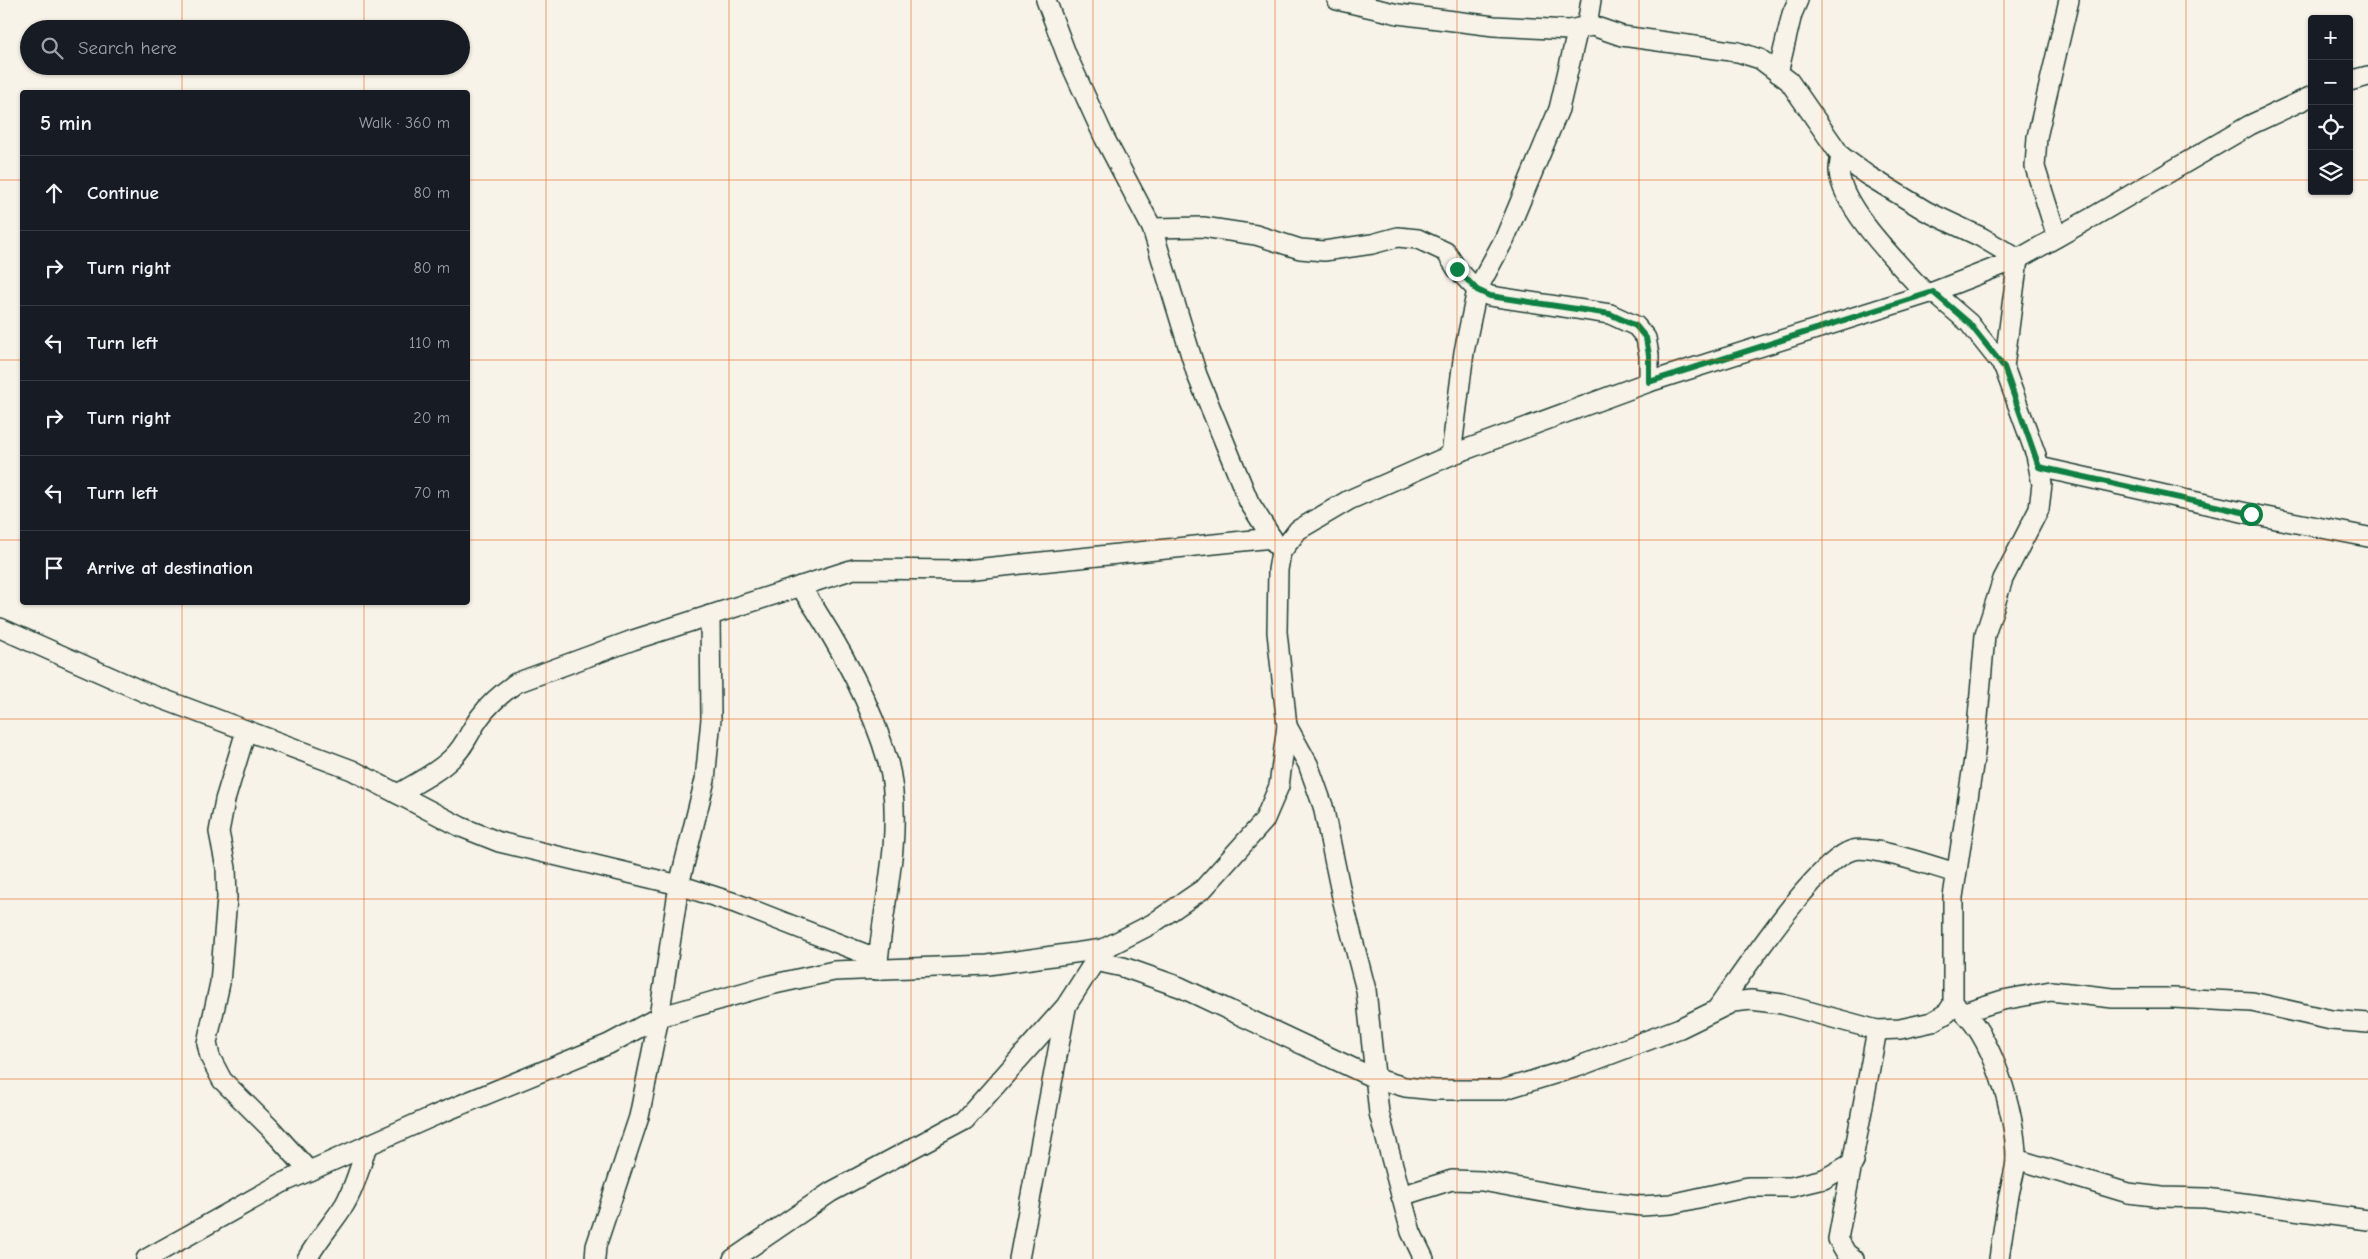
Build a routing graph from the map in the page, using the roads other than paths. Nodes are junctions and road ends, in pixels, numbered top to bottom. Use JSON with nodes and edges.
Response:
{"nodes":[{"id":1,"x":1046,"y":0,"type":"edge"},
{"id":2,"x":1337,"y":0,"type":"edge"},
{"id":3,"x":1591,"y":0,"type":"edge"},
{"id":4,"x":1798,"y":0,"type":"edge"},
{"id":5,"x":2069,"y":0,"type":"edge"},
{"id":6,"x":1435,"y":9,"type":"edge"},
{"id":7,"x":1583,"y":27,"type":"junction"},
{"id":8,"x":1778,"y":74,"type":"junction"},
{"id":9,"x":2368,"y":76,"type":"edge"},
{"id":10,"x":2353,"y":80,"type":"edge"},
{"id":11,"x":2308,"y":98,"type":"edge"},
{"id":12,"x":1841,"y":156,"type":"junction"},
{"id":13,"x":1152,"y":228,"type":"junction"},
{"id":14,"x":2058,"y":237,"type":"junction"},
{"id":15,"x":2018,"y":259,"type":"junction"},
{"id":16,"x":1477,"y":290,"type":"junction"},
{"id":17,"x":1930,"y":293,"type":"junction"},
{"id":18,"x":2004,"y":367,"type":"junction"},
{"id":19,"x":1649,"y":382,"type":"junction"},
{"id":20,"x":1451,"y":455,"type":"junction"},
{"id":21,"x":2039,"y":467,"type":"junction"},
{"id":22,"x":2368,"y":537,"type":"edge"},
{"id":23,"x":1277,"y":545,"type":"junction"},
{"id":24,"x":800,"y":586,"type":"junction"},
{"id":25,"x":710,"y":615,"type":"junction"},
{"id":26,"x":3,"y":634,"type":"edge"},
{"id":27,"x":1287,"y":726,"type":"junction"},
{"id":28,"x":246,"y":731,"type":"junction"},
{"id":29,"x":398,"y":794,"type":"junction"},
{"id":30,"x":1956,"y":873,"type":"junction"},
{"id":31,"x":680,"y":884,"type":"junction"},
{"id":32,"x":1099,"y":955,"type":"junction"},
{"id":33,"x":878,"y":964,"type":"junction"},
{"id":34,"x":1066,"y":1006,"type":"junction"},
{"id":35,"x":1958,"y":1008,"type":"junction"},
{"id":36,"x":1715,"y":1011,"type":"junction"},
{"id":37,"x":659,"y":1018,"type":"junction"},
{"id":38,"x":2368,"y":1024,"type":"edge"},
{"id":39,"x":1877,"y":1030,"type":"junction"},
{"id":40,"x":1374,"y":1078,"type":"junction"},
{"id":41,"x":367,"y":1145,"type":"junction"},
{"id":42,"x":2016,"y":1159,"type":"junction"},
{"id":43,"x":1854,"y":1162,"type":"junction"},
{"id":44,"x":308,"y":1171,"type":"junction"},
{"id":45,"x":1401,"y":1196,"type":"junction"},
{"id":46,"x":2368,"y":1220,"type":"edge"},
{"id":47,"x":146,"y":1259,"type":"edge"},
{"id":48,"x":307,"y":1259,"type":"edge"},
{"id":49,"x":595,"y":1259,"type":"edge"},
{"id":50,"x":733,"y":1259,"type":"edge"},
{"id":51,"x":1019,"y":1259,"type":"edge"},
{"id":52,"x":1424,"y":1259,"type":"edge"},
{"id":53,"x":1854,"y":1259,"type":"edge"},
{"id":54,"x":1999,"y":1259,"type":"edge"}],
"edges":[{"from":1,"to":13,"type":"street"},
{"from":2,"to":6,"type":"street"},
{"from":3,"to":7,"type":"street"},
{"from":4,"to":8,"type":"street"},
{"from":5,"to":14,"type":"street"},
{"from":6,"to":7,"type":"street"},
{"from":7,"to":8,"type":"street"},
{"from":7,"to":16,"type":"street"},
{"from":8,"to":12,"type":"street"},
{"from":9,"to":10,"type":"street"},
{"from":11,"to":14,"type":"street"},
{"from":12,"to":15,"type":"street"},
{"from":12,"to":17,"type":"street"},
{"from":13,"to":16,"type":"street"},
{"from":13,"to":23,"type":"street"},
{"from":14,"to":15,"type":"street"},
{"from":15,"to":17,"type":"street"},
{"from":15,"to":18,"type":"street"},
{"from":16,"to":19,"type":"street"},
{"from":16,"to":20,"type":"street"},
{"from":17,"to":18,"type":"street"},
{"from":17,"to":19,"type":"street"},
{"from":18,"to":21,"type":"street"},
{"from":19,"to":20,"type":"street"},
{"from":20,"to":23,"type":"street"},
{"from":21,"to":22,"type":"street"},
{"from":21,"to":30,"type":"street"},
{"from":23,"to":24,"type":"street"},
{"from":23,"to":27,"type":"street"},
{"from":24,"to":25,"type":"street"},
{"from":24,"to":33,"type":"street"},
{"from":25,"to":29,"type":"street"},
{"from":25,"to":31,"type":"street"},
{"from":26,"to":28,"type":"street"},
{"from":27,"to":32,"type":"street"},
{"from":27,"to":40,"type":"street"},
{"from":28,"to":29,"type":"street"},
{"from":28,"to":44,"type":"street"},
{"from":29,"to":31,"type":"street"},
{"from":30,"to":35,"type":"street"},
{"from":30,"to":36,"type":"street"},
{"from":31,"to":33,"type":"street"},
{"from":31,"to":37,"type":"street"},
{"from":32,"to":33,"type":"street"},
{"from":32,"to":34,"type":"street"},
{"from":32,"to":40,"type":"street"},
{"from":33,"to":37,"type":"street"},
{"from":34,"to":50,"type":"street"},
{"from":34,"to":51,"type":"street"},
{"from":35,"to":38,"type":"street"},
{"from":35,"to":39,"type":"street"},
{"from":35,"to":42,"type":"street"},
{"from":36,"to":39,"type":"street"},
{"from":36,"to":40,"type":"street"},
{"from":37,"to":41,"type":"street"},
{"from":37,"to":49,"type":"street"},
{"from":39,"to":43,"type":"street"},
{"from":40,"to":45,"type":"street"},
{"from":41,"to":44,"type":"street"},
{"from":41,"to":48,"type":"street"},
{"from":42,"to":46,"type":"street"},
{"from":42,"to":54,"type":"street"},
{"from":43,"to":45,"type":"street"},
{"from":43,"to":53,"type":"street"},
{"from":44,"to":47,"type":"street"},
{"from":45,"to":52,"type":"street"}]}
